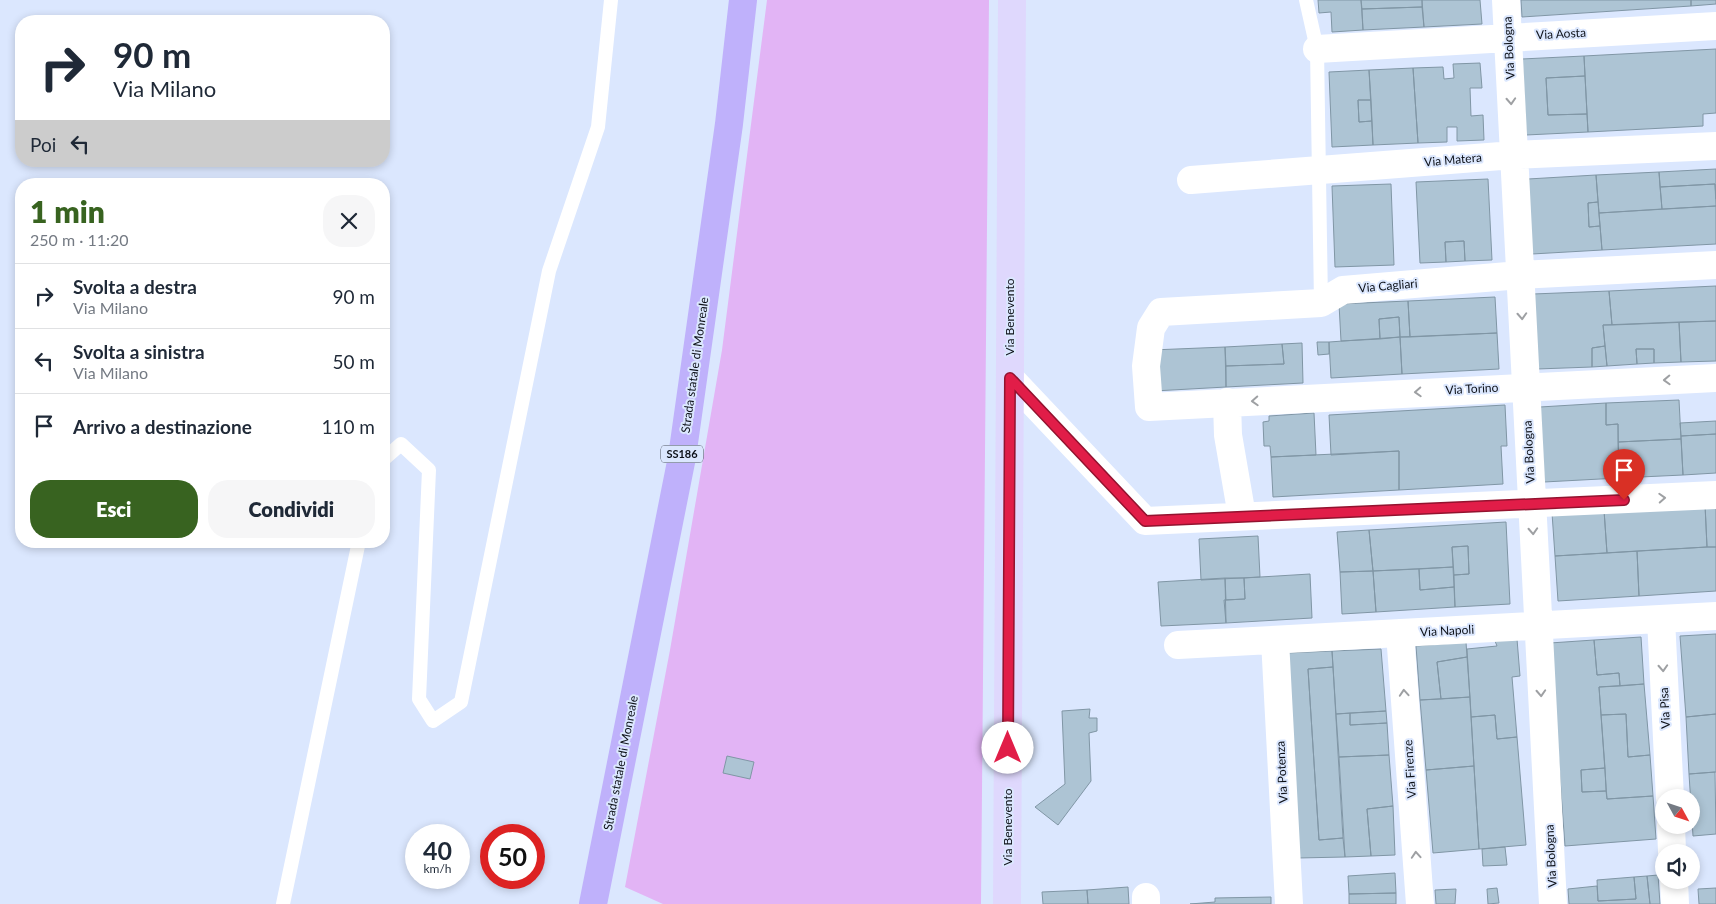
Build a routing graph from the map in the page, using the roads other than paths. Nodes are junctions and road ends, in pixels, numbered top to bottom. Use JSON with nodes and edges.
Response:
{"nodes":[{"id":1,"x":611,"y":0,"type":"edge"},
{"id":2,"x":743,"y":0,"type":"edge"},
{"id":3,"x":1012,"y":0,"type":"edge"},
{"id":4,"x":1306,"y":0,"type":"edge"},
{"id":5,"x":1506,"y":0,"type":"edge"},
{"id":6,"x":1716,"y":26,"type":"edge"},
{"id":7,"x":1508,"y":37,"type":"junction"},
{"id":8,"x":1317,"y":49,"type":"junction"},
{"id":9,"x":1716,"y":146,"type":"edge"},
{"id":10,"x":1514,"y":155,"type":"junction"},
{"id":11,"x":1320,"y":172,"type":"junction"},
{"id":12,"x":1191,"y":180,"type":"dead end"},
{"id":13,"x":1716,"y":265,"type":"edge"},
{"id":14,"x":1520,"y":275,"type":"junction"},
{"id":15,"x":1321,"y":303,"type":"junction"},
{"id":16,"x":1010,"y":378,"type":"junction"},
{"id":17,"x":1716,"y":378,"type":"edge"},
{"id":18,"x":1526,"y":386,"type":"junction"},
{"id":19,"x":1227,"y":402,"type":"junction"},
{"id":20,"x":1149,"y":406,"type":"joint"},
{"id":21,"x":390,"y":454,"type":"edge"},
{"id":22,"x":1716,"y":495,"type":"edge"},
{"id":23,"x":1531,"y":504,"type":"junction"},
{"id":24,"x":1242,"y":516,"type":"junction"},
{"id":25,"x":358,"y":548,"type":"edge"},
{"id":26,"x":1716,"y":616,"type":"edge"},
{"id":27,"x":1661,"y":619,"type":"junction"},
{"id":28,"x":1538,"y":626,"type":"junction"},
{"id":29,"x":1400,"y":633,"type":"junction"},
{"id":30,"x":1276,"y":640,"type":"junction"},
{"id":31,"x":1178,"y":645,"type":"dead end"},
{"id":32,"x":1670,"y":789,"type":"edge"},
{"id":33,"x":1674,"y":889,"type":"edge"},
{"id":34,"x":283,"y":904,"type":"edge"},
{"id":35,"x":593,"y":904,"type":"edge"},
{"id":36,"x":1007,"y":904,"type":"edge"},
{"id":37,"x":1289,"y":904,"type":"edge"},
{"id":38,"x":1420,"y":904,"type":"edge"},
{"id":39,"x":1553,"y":904,"type":"edge"},
{"id":40,"x":1675,"y":904,"type":"edge"}],
"edges":[{"from":1,"to":21,"type":"lane"},
{"from":2,"to":35,"type":"main road","name":"Strada statale di Monreale","number":"SS186"},
{"from":3,"to":16,"type":"main road","name":"Via Benevento"},
{"from":4,"to":8,"type":"lane"},
{"from":5,"to":7,"type":"street","name":"Via Bologna"},
{"from":6,"to":7,"type":"street","name":"Via Aosta"},
{"from":7,"to":8,"type":"street","name":"Via Aosta"},
{"from":7,"to":10,"type":"street","name":"Via Bologna","one_way":true},
{"from":8,"to":11,"type":"lane"},
{"from":9,"to":10,"type":"street","name":"Via Matera"},
{"from":10,"to":11,"type":"street","name":"Via Matera"},
{"from":10,"to":14,"type":"street","name":"Via Bologna"},
{"from":11,"to":12,"type":"street","name":"Via Matera"},
{"from":11,"to":15,"type":"lane"},
{"from":13,"to":14,"type":"street","name":"Via Cagliari"},
{"from":14,"to":15,"type":"street","name":"Via Cagliari"},
{"from":14,"to":18,"type":"street","name":"Via Bologna","one_way":true},
{"from":15,"to":20,"type":"street","name":"Via Cagliari"},
{"from":16,"to":24,"type":"street"},
{"from":16,"to":36,"type":"main road","name":"Via Benevento"},
{"from":17,"to":18,"type":"street","name":"Via Torino","one_way":true},
{"from":18,"to":19,"type":"street","name":"Via Torino","one_way":true},
{"from":18,"to":23,"type":"street","name":"Via Bologna"},
{"from":19,"to":20,"type":"street","name":"Via Torino"},
{"from":19,"to":24,"type":"street"},
{"from":23,"to":22,"type":"street","one_way":true},
{"from":23,"to":24,"type":"street"},
{"from":23,"to":28,"type":"street","name":"Via Bologna","one_way":true},
{"from":25,"to":34,"type":"lane"},
{"from":26,"to":27,"type":"street","name":"Via Napoli"},
{"from":27,"to":28,"type":"street","name":"Via Napoli"},
{"from":27,"to":32,"type":"street","name":"Via Pisa","one_way":true},
{"from":28,"to":29,"type":"street","name":"Via Napoli"},
{"from":28,"to":39,"type":"street","name":"Via Bologna","one_way":true},
{"from":29,"to":30,"type":"street","name":"Via Napoli"},
{"from":38,"to":29,"type":"street","name":"Via Firenze","one_way":true},
{"from":30,"to":31,"type":"street","name":"Via Napoli"},
{"from":30,"to":37,"type":"street","name":"Via Potenza"},
{"from":33,"to":40,"type":"street"}]}
